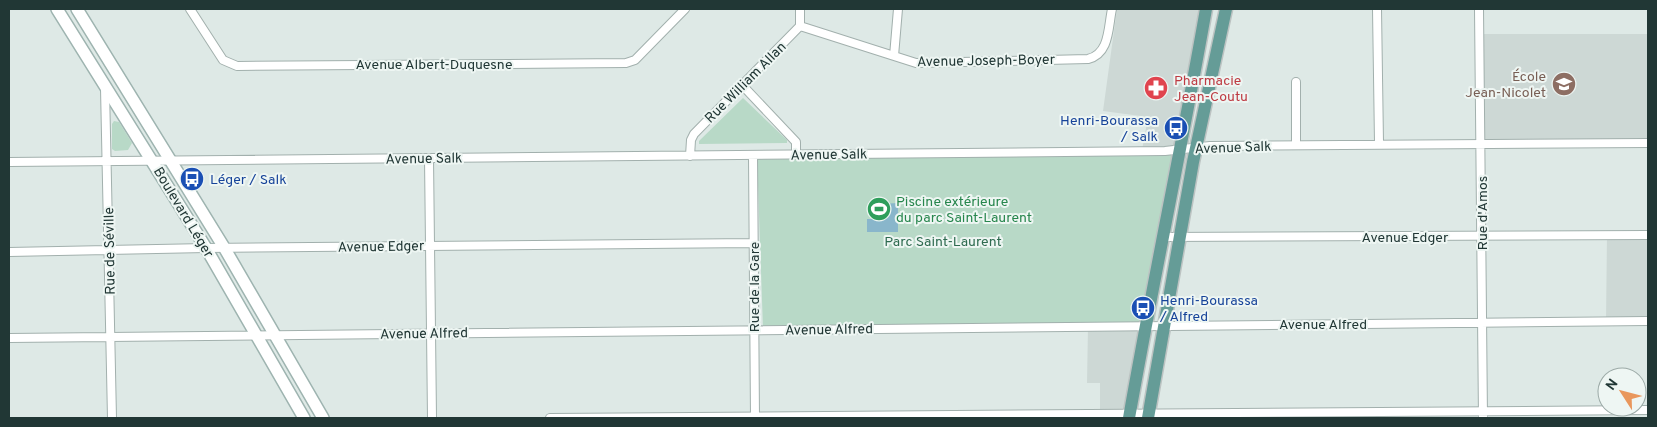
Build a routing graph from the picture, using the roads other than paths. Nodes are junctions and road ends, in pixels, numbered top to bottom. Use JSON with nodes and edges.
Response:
{"nodes":[{"id":1,"x":58,"y":9,"type":"edge"},
{"id":2,"x":77,"y":9,"type":"edge"},
{"id":3,"x":190,"y":9,"type":"edge"},
{"id":4,"x":685,"y":9,"type":"edge"},
{"id":5,"x":800,"y":9,"type":"edge"},
{"id":6,"x":898,"y":9,"type":"edge"},
{"id":7,"x":1112,"y":9,"type":"edge"},
{"id":8,"x":1206,"y":9,"type":"edge"},
{"id":9,"x":1226,"y":9,"type":"edge"},
{"id":10,"x":1377,"y":9,"type":"edge"},
{"id":11,"x":1479,"y":9,"type":"edge"},
{"id":12,"x":800,"y":26,"type":"junction"},
{"id":13,"x":894,"y":56,"type":"junction"},
{"id":14,"x":1296,"y":82,"type":"dead end"},
{"id":15,"x":105,"y":84,"type":"junction"},
{"id":16,"x":743,"y":86,"type":"junction"},
{"id":17,"x":1648,"y":143,"type":"edge"},
{"id":18,"x":1380,"y":144,"type":"junction"},
{"id":19,"x":1482,"y":144,"type":"junction"},
{"id":20,"x":1296,"y":145,"type":"junction"},
{"id":21,"x":1196,"y":148,"type":"junction"},
{"id":22,"x":1181,"y":149,"type":"junction"},
{"id":23,"x":753,"y":155,"type":"junction"},
{"id":24,"x":796,"y":155,"type":"junction"},
{"id":25,"x":690,"y":156,"type":"junction"},
{"id":26,"x":429,"y":158,"type":"junction"},
{"id":27,"x":107,"y":161,"type":"junction"},
{"id":28,"x":153,"y":161,"type":"junction"},
{"id":29,"x":171,"y":161,"type":"junction"},
{"id":30,"x":9,"y":162,"type":"edge"},
{"id":31,"x":1648,"y":234,"type":"edge"},
{"id":32,"x":1482,"y":236,"type":"junction"},
{"id":33,"x":1163,"y":237,"type":"junction"},
{"id":34,"x":1180,"y":238,"type":"junction"},
{"id":35,"x":754,"y":243,"type":"junction"},
{"id":36,"x":432,"y":246,"type":"junction"},
{"id":37,"x":206,"y":248,"type":"junction"},
{"id":38,"x":225,"y":249,"type":"junction"},
{"id":39,"x":110,"y":251,"type":"junction"},
{"id":40,"x":9,"y":252,"type":"edge"},
{"id":41,"x":1648,"y":321,"type":"edge"},
{"id":42,"x":1482,"y":322,"type":"junction"},
{"id":43,"x":1164,"y":326,"type":"junction"},
{"id":44,"x":1146,"y":327,"type":"junction"},
{"id":45,"x":753,"y":330,"type":"junction"},
{"id":46,"x":431,"y":333,"type":"junction"},
{"id":47,"x":256,"y":335,"type":"junction"},
{"id":48,"x":274,"y":335,"type":"junction"},
{"id":49,"x":110,"y":337,"type":"junction"},
{"id":50,"x":9,"y":338,"type":"edge"},
{"id":51,"x":1648,"y":410,"type":"edge"},
{"id":52,"x":1483,"y":415,"type":"edge"},
{"id":53,"x":1130,"y":416,"type":"edge"},
{"id":54,"x":1148,"y":416,"type":"edge"},
{"id":55,"x":755,"y":417,"type":"edge"},
{"id":56,"x":112,"y":418,"type":"edge"},
{"id":57,"x":304,"y":418,"type":"edge"},
{"id":58,"x":323,"y":418,"type":"edge"},
{"id":59,"x":432,"y":418,"type":"edge"},
{"id":60,"x":550,"y":418,"type":"edge"}],
"edges":[{"from":1,"to":15,"type":"main road","name":"Boulevard Léger"},
{"from":2,"to":29,"type":"main road","name":"Boulevard Léger"},
{"from":3,"to":4,"type":"street","name":"Avenue Albert-Duquesne"},
{"from":5,"to":12,"type":"street"},
{"from":6,"to":13,"type":"street"},
{"from":7,"to":13,"type":"street","name":"Avenue Joseph-Boyer"},
{"from":8,"to":22,"type":"main road"},
{"from":9,"to":21,"type":"main road"},
{"from":10,"to":18,"type":"street"},
{"from":11,"to":19,"type":"street","name":"Rue d'Amos"},
{"from":12,"to":13,"type":"street","name":"Avenue Joseph-Boyer"},
{"from":12,"to":16,"type":"street","name":"Rue William Allan"},
{"from":14,"to":20,"type":"street"},
{"from":15,"to":27,"type":"street","name":"Rue de Séville"},
{"from":15,"to":28,"type":"main road","name":"Boulevard Léger"},
{"from":16,"to":24,"type":"street"},
{"from":16,"to":25,"type":"street","name":"Rue William Allan"},
{"from":17,"to":19,"type":"street","name":"Avenue Salk"},
{"from":18,"to":19,"type":"street","name":"Avenue Salk"},
{"from":18,"to":20,"type":"street","name":"Avenue Salk"},
{"from":19,"to":32,"type":"street","name":"Rue d'Amos"},
{"from":20,"to":21,"type":"street","name":"Avenue Salk"},
{"from":21,"to":22,"type":"street","name":"Avenue Salk"},
{"from":21,"to":34,"type":"main road"},
{"from":22,"to":24,"type":"street","name":"Avenue Salk"},
{"from":22,"to":33,"type":"main road"},
{"from":23,"to":24,"type":"street","name":"Avenue Salk"},
{"from":23,"to":25,"type":"street","name":"Avenue Salk"},
{"from":23,"to":35,"type":"street","name":"Rue de la Gare"},
{"from":25,"to":26,"type":"street","name":"Avenue Salk"},
{"from":26,"to":29,"type":"street","name":"Avenue Salk"},
{"from":26,"to":36,"type":"street"},
{"from":27,"to":28,"type":"street","name":"Avenue Salk"},
{"from":27,"to":30,"type":"street","name":"Avenue Salk"},
{"from":27,"to":39,"type":"street","name":"Rue de Séville"},
{"from":28,"to":29,"type":"street","name":"Avenue Salk"},
{"from":28,"to":37,"type":"main road","name":"Boulevard Léger"},
{"from":29,"to":38,"type":"main road","name":"Boulevard Léger"},
{"from":31,"to":32,"type":"street","name":"Avenue Edger"},
{"from":32,"to":34,"type":"street","name":"Avenue Edger"},
{"from":32,"to":42,"type":"street","name":"Rue d'Amos"},
{"from":33,"to":34,"type":"street","name":"Avenue Edger"},
{"from":33,"to":44,"type":"main road"},
{"from":34,"to":43,"type":"main road"},
{"from":35,"to":36,"type":"street","name":"Avenue Edger"},
{"from":35,"to":45,"type":"street","name":"Rue de la Gare"},
{"from":36,"to":38,"type":"street","name":"Avenue Edger"},
{"from":36,"to":46,"type":"street"},
{"from":37,"to":38,"type":"street","name":"Avenue Edger"},
{"from":37,"to":39,"type":"street","name":"Avenue Edger"},
{"from":37,"to":47,"type":"main road","name":"Boulevard Léger"},
{"from":38,"to":48,"type":"main road","name":"Boulevard Léger"},
{"from":39,"to":40,"type":"street","name":"Avenue Edger"},
{"from":39,"to":49,"type":"street","name":"Rue de Séville"},
{"from":41,"to":42,"type":"street","name":"Avenue Alfred"},
{"from":42,"to":43,"type":"street","name":"Avenue Alfred"},
{"from":42,"to":52,"type":"street","name":"Rue d'Amos"},
{"from":43,"to":44,"type":"street","name":"Avenue Alfred"},
{"from":43,"to":54,"type":"main road"},
{"from":44,"to":45,"type":"street","name":"Avenue Alfred"},
{"from":44,"to":53,"type":"main road"},
{"from":45,"to":46,"type":"street","name":"Avenue Alfred"},
{"from":45,"to":55,"type":"street","name":"Rue de la Gare"},
{"from":46,"to":48,"type":"street","name":"Avenue Alfred"},
{"from":46,"to":59,"type":"street"},
{"from":47,"to":48,"type":"street","name":"Avenue Alfred"},
{"from":47,"to":49,"type":"street","name":"Avenue Alfred"},
{"from":47,"to":57,"type":"main road","name":"Boulevard Léger"},
{"from":48,"to":58,"type":"main road","name":"Boulevard Léger"},
{"from":49,"to":50,"type":"street","name":"Avenue Alfred"},
{"from":49,"to":56,"type":"street","name":"Rue de Séville"},
{"from":51,"to":52,"type":"street"},
{"from":52,"to":54,"type":"street"},
{"from":53,"to":54,"type":"street"},
{"from":53,"to":55,"type":"street"},
{"from":55,"to":60,"type":"street"}]}
